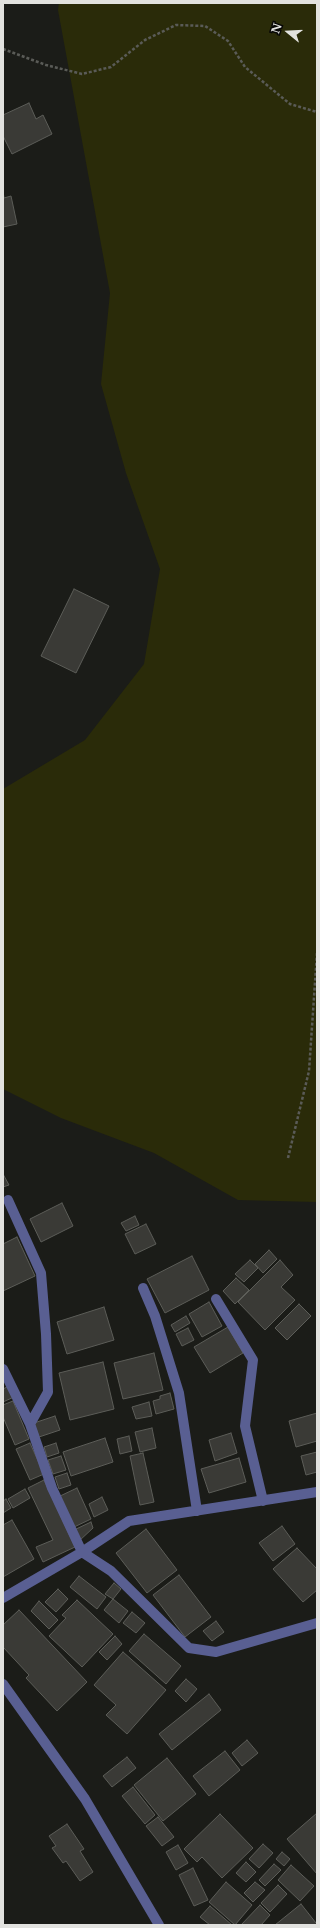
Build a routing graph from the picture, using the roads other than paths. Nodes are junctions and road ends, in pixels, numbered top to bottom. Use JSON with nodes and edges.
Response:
{"nodes":[{"id":1,"x":8,"y":1200,"type":"dead end"},
{"id":2,"x":143,"y":1288,"type":"dead end"},
{"id":3,"x":216,"y":1300,"type":"dead end"},
{"id":4,"x":3,"y":1369,"type":"edge"},
{"id":5,"x":30,"y":1424,"type":"junction"},
{"id":6,"x":317,"y":1492,"type":"edge"},
{"id":7,"x":263,"y":1501,"type":"junction"},
{"id":8,"x":197,"y":1511,"type":"junction"},
{"id":9,"x":82,"y":1552,"type":"junction"},
{"id":10,"x":3,"y":1598,"type":"edge"},
{"id":11,"x":317,"y":1623,"type":"edge"},
{"id":12,"x":3,"y":1684,"type":"edge"},
{"id":13,"x":159,"y":1925,"type":"edge"}],
"edges":[{"from":1,"to":5,"type":"street"},
{"from":2,"to":8,"type":"street"},
{"from":3,"to":7,"type":"street"},
{"from":4,"to":5,"type":"street"},
{"from":5,"to":9,"type":"street"},
{"from":6,"to":7,"type":"street"},
{"from":7,"to":8,"type":"street"},
{"from":8,"to":9,"type":"street"},
{"from":9,"to":10,"type":"street"},
{"from":9,"to":11,"type":"street"},
{"from":12,"to":13,"type":"street"}]}
